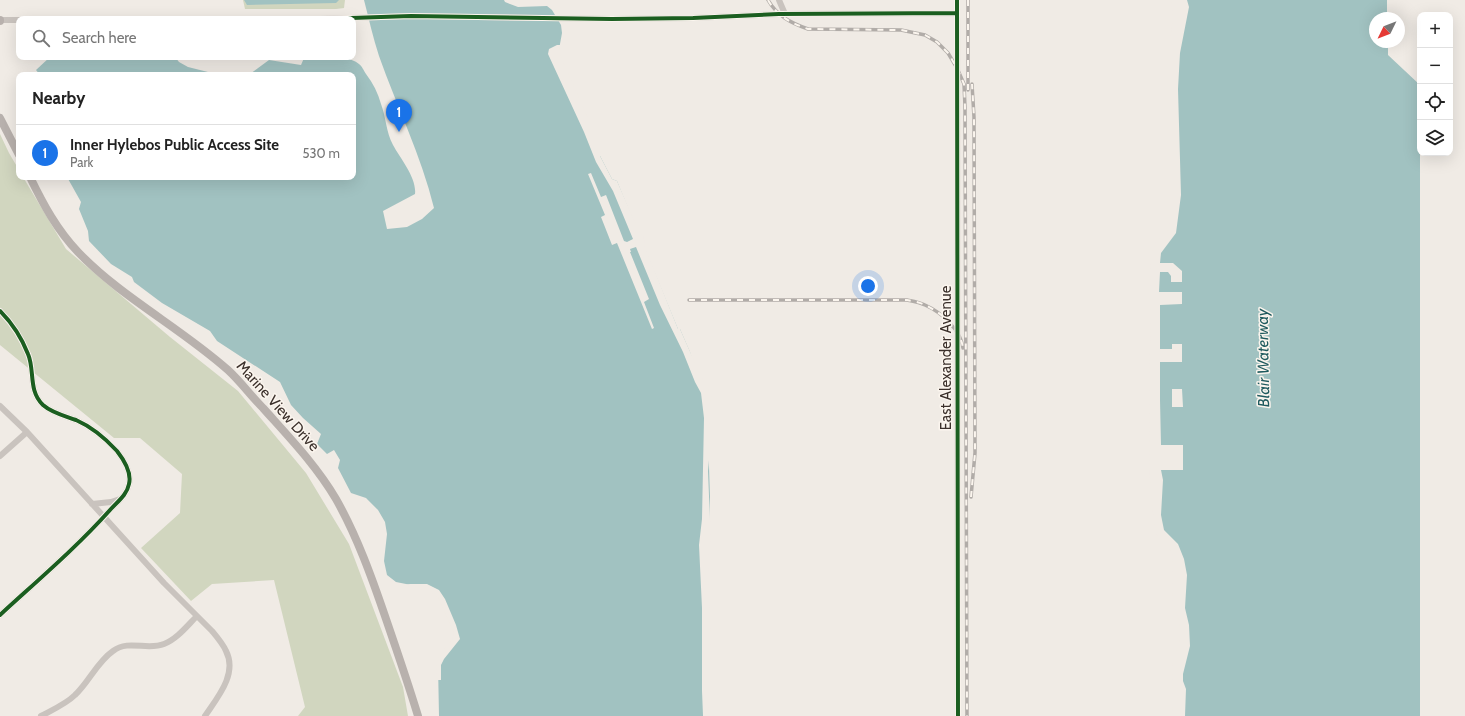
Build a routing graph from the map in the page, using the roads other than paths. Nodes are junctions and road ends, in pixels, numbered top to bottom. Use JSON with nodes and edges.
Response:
{"nodes":[{"id":1,"x":779,"y":0,"type":"edge"},
{"id":2,"x":957,"y":0,"type":"edge"},
{"id":3,"x":957,"y":13,"type":"junction"},
{"id":4,"x":784,"y":14,"type":"junction"},
{"id":5,"x":356,"y":18,"type":"edge"},
{"id":6,"x":16,"y":20,"type":"edge"},
{"id":7,"x":0,"y":21,"type":"edge"},
{"id":8,"x":0,"y":118,"type":"edge"},
{"id":9,"x":16,"y":149,"type":"edge"},
{"id":10,"x":31,"y":180,"type":"edge"},
{"id":11,"x":0,"y":310,"type":"edge"},
{"id":12,"x":0,"y":406,"type":"edge"},
{"id":13,"x":27,"y":432,"type":"junction"},
{"id":14,"x":0,"y":456,"type":"edge"},
{"id":15,"x":121,"y":498,"type":"junction"},
{"id":16,"x":92,"y":504,"type":"junction"},
{"id":17,"x":104,"y":517,"type":"junction"},
{"id":18,"x":0,"y":615,"type":"edge"},
{"id":19,"x":197,"y":616,"type":"junction"},
{"id":20,"x":41,"y":716,"type":"edge"},
{"id":21,"x":205,"y":716,"type":"edge"},
{"id":22,"x":418,"y":716,"type":"edge"},
{"id":23,"x":958,"y":716,"type":"edge"}],
"edges":[{"from":1,"to":4,"type":"street"},
{"from":2,"to":3,"type":"street","name":"East Alexander Avenue"},
{"from":3,"to":4,"type":"street"},
{"from":3,"to":23,"type":"street","name":"East Alexander Avenue"},
{"from":4,"to":5,"type":"street"},
{"from":6,"to":7,"type":"street"},
{"from":8,"to":9,"type":"main road"},
{"from":10,"to":22,"type":"main road","name":"Marine View Drive"},
{"from":11,"to":15,"type":"street"},
{"from":12,"to":13,"type":"street"},
{"from":13,"to":14,"type":"street"},
{"from":13,"to":16,"type":"street"},
{"from":15,"to":16,"type":"street"},
{"from":15,"to":17,"type":"street"},
{"from":16,"to":17,"type":"street"},
{"from":17,"to":18,"type":"street"},
{"from":17,"to":19,"type":"street"},
{"from":19,"to":20,"type":"street"},
{"from":19,"to":21,"type":"street"}]}
